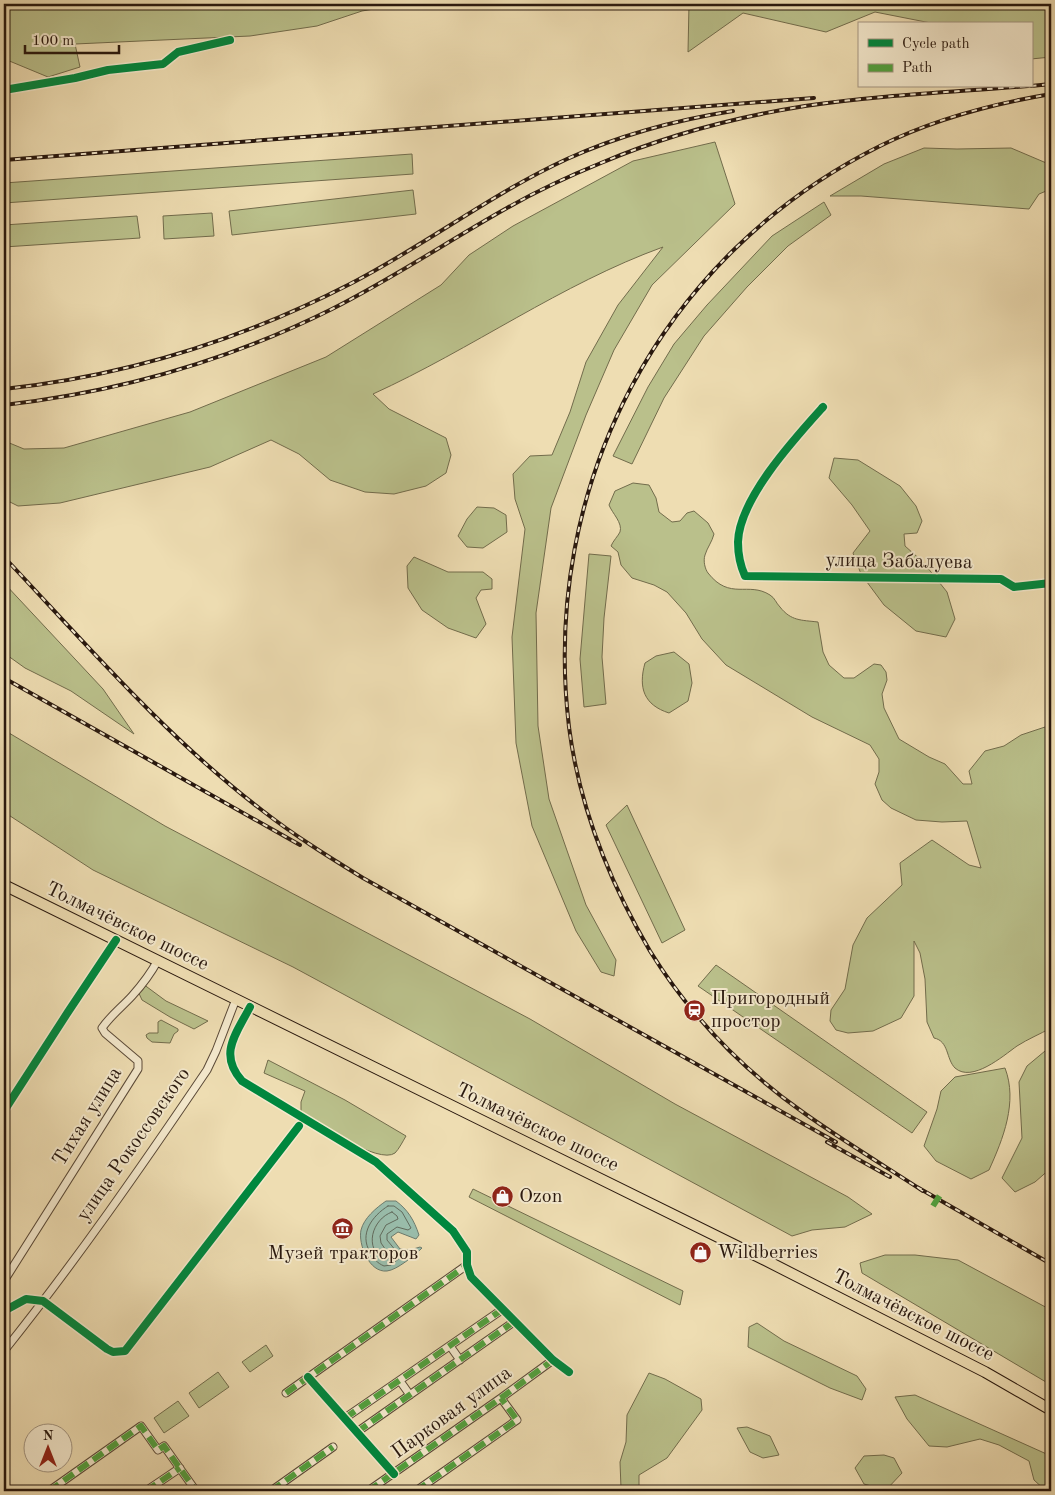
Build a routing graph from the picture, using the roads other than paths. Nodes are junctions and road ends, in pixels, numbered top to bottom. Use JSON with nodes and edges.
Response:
{"nodes":[{"id":1,"x":230,"y":40,"type":"dead end"},
{"id":2,"x":4,"y":90,"type":"edge"},
{"id":3,"x":823,"y":406,"type":"dead end"},
{"id":4,"x":1051,"y":583,"type":"edge"},
{"id":5,"x":4,"y":885,"type":"edge"},
{"id":6,"x":116,"y":940,"type":"junction"},
{"id":7,"x":158,"y":960,"type":"junction"},
{"id":8,"x":236,"y":999,"type":"junction"},
{"id":9,"x":250,"y":1007,"type":"junction"},
{"id":10,"x":4,"y":1110,"type":"edge"},
{"id":11,"x":299,"y":1126,"type":"dead end"},
{"id":12,"x":467,"y":1265,"type":"junction"},
{"id":13,"x":4,"y":1281,"type":"edge"},
{"id":14,"x":44,"y":1301,"type":"junction"},
{"id":15,"x":503,"y":1309,"type":"junction"},
{"id":16,"x":4,"y":1311,"type":"edge"},
{"id":17,"x":515,"y":1321,"type":"junction"},
{"id":18,"x":450,"y":1346,"type":"junction"},
{"id":19,"x":4,"y":1351,"type":"edge"},
{"id":20,"x":460,"y":1360,"type":"junction"},
{"id":21,"x":553,"y":1360,"type":"junction"},
{"id":22,"x":569,"y":1372,"type":"dead end"},
{"id":23,"x":308,"y":1377,"type":"junction"},
{"id":24,"x":400,"y":1381,"type":"junction"},
{"id":25,"x":286,"y":1393,"type":"dead end"},
{"id":26,"x":410,"y":1395,"type":"junction"},
{"id":27,"x":501,"y":1398,"type":"junction"},
{"id":28,"x":1051,"y":1410,"type":"edge"},
{"id":29,"x":345,"y":1418,"type":"junction"},
{"id":30,"x":357,"y":1432,"type":"junction"},
{"id":31,"x":333,"y":1447,"type":"dead end"},
{"id":32,"x":180,"y":1468,"type":"junction"},
{"id":33,"x":394,"y":1474,"type":"junction"},
{"id":34,"x":49,"y":1491,"type":"edge"},
{"id":35,"x":146,"y":1491,"type":"edge"},
{"id":36,"x":196,"y":1491,"type":"edge"},
{"id":37,"x":271,"y":1491,"type":"edge"},
{"id":38,"x":370,"y":1491,"type":"edge"},
{"id":39,"x":416,"y":1491,"type":"edge"}],
"edges":[{"from":1,"to":2,"type":"street"},
{"from":3,"to":4,"type":"street","name":"улица Забалуева"},
{"from":5,"to":6,"type":"main road","name":"Толмачёвское шоссе"},
{"from":6,"to":7,"type":"main road","name":"Толмачёвское шоссе"},
{"from":6,"to":10,"type":"street"},
{"from":7,"to":8,"type":"main road","name":"Толмачёвское шоссе"},
{"from":7,"to":13,"type":"street","name":"Тихая улица"},
{"from":8,"to":9,"type":"main road","name":"Толмачёвское шоссе"},
{"from":8,"to":14,"type":"street","name":"улица Рокоссовского"},
{"from":9,"to":12,"type":"street"},
{"from":9,"to":28,"type":"main road","name":"Толмачёвское шоссе"},
{"from":11,"to":14,"type":"street"},
{"from":12,"to":15,"type":"street"},
{"from":12,"to":23,"type":"street"},
{"from":14,"to":16,"type":"street"},
{"from":14,"to":19,"type":"street","name":"улица Рокоссовского"},
{"from":15,"to":17,"type":"street"},
{"from":15,"to":18,"type":"street"},
{"from":17,"to":20,"type":"street"},
{"from":17,"to":21,"type":"street"},
{"from":18,"to":20,"type":"street"},
{"from":18,"to":24,"type":"street"},
{"from":20,"to":26,"type":"street"},
{"from":21,"to":22,"type":"street"},
{"from":21,"to":27,"type":"street","name":"Парковая улица"},
{"from":23,"to":25,"type":"street"},
{"from":23,"to":29,"type":"street"},
{"from":24,"to":26,"type":"street"},
{"from":24,"to":29,"type":"street"},
{"from":26,"to":30,"type":"street"},
{"from":27,"to":33,"type":"street","name":"Парковая улица"},
{"from":27,"to":39,"type":"street"},
{"from":29,"to":30,"type":"street"},
{"from":30,"to":33,"type":"street"},
{"from":31,"to":37,"type":"street"},
{"from":32,"to":34,"type":"street"},
{"from":32,"to":35,"type":"street"},
{"from":32,"to":36,"type":"street"},
{"from":33,"to":38,"type":"street","name":"Парковая улица"}]}
